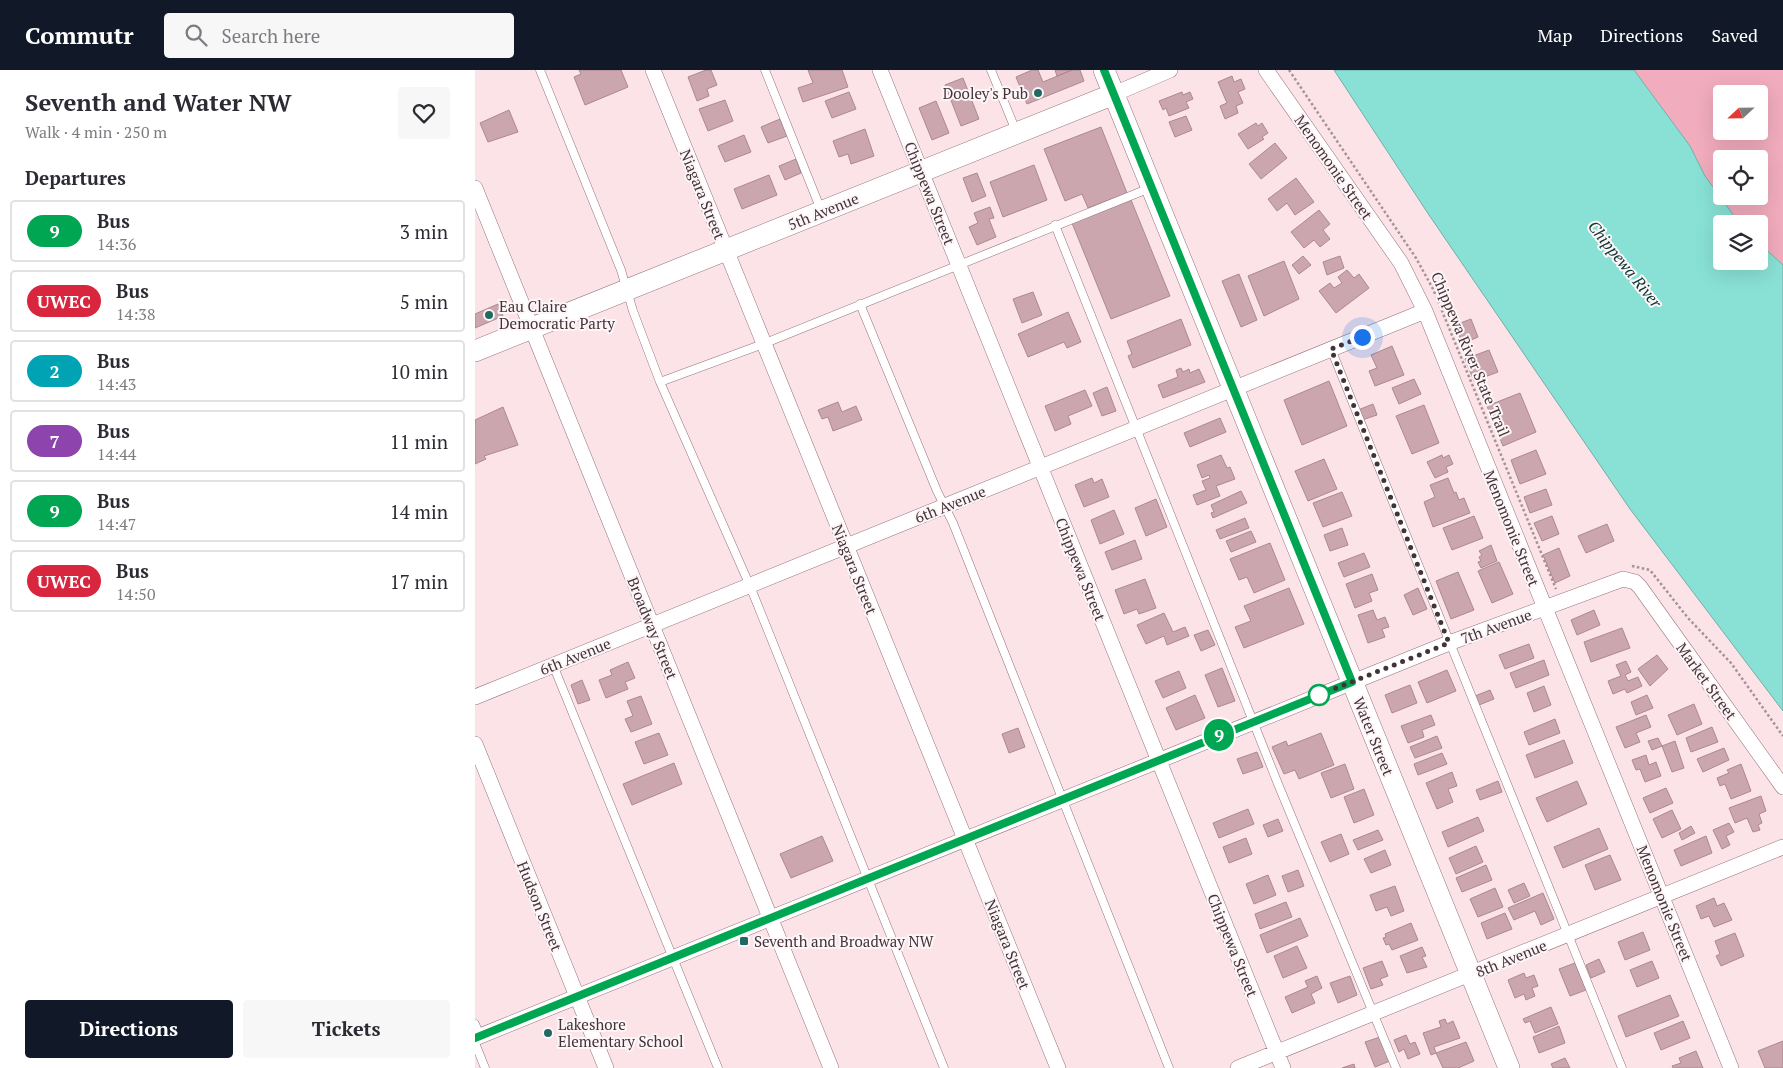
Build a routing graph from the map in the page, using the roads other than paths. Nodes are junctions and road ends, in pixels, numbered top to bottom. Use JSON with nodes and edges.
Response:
{"nodes":[{"id":1,"x":540,"y":70,"type":"edge"},
{"id":2,"x":653,"y":70,"type":"edge"},
{"id":3,"x":765,"y":70,"type":"edge"},
{"id":4,"x":880,"y":70,"type":"edge"},
{"id":5,"x":991,"y":70,"type":"edge"},
{"id":6,"x":1105,"y":70,"type":"edge"},
{"id":7,"x":1170,"y":70,"type":"edge"},
{"id":8,"x":1266,"y":70,"type":"edge"},
{"id":9,"x":1114,"y":94,"type":"junction"},
{"id":10,"x":1017,"y":133,"type":"junction"},
{"id":11,"x":921,"y":172,"type":"junction"},
{"id":12,"x":1152,"y":187,"type":"junction"},
{"id":13,"x":475,"y":188,"type":"edge"},
{"id":14,"x":822,"y":212,"type":"junction"},
{"id":15,"x":1055,"y":225,"type":"junction"},
{"id":16,"x":726,"y":250,"type":"junction"},
{"id":17,"x":959,"y":264,"type":"junction"},
{"id":18,"x":627,"y":290,"type":"junction"},
{"id":19,"x":860,"y":304,"type":"junction"},
{"id":20,"x":1425,"y":311,"type":"junction"},
{"id":21,"x":533,"y":328,"type":"junction"},
{"id":22,"x":763,"y":344,"type":"junction"},
{"id":23,"x":1331,"y":349,"type":"junction"},
{"id":24,"x":475,"y":351,"type":"edge"},
{"id":25,"x":660,"y":382,"type":"junction"},
{"id":26,"x":1234,"y":389,"type":"junction"},
{"id":27,"x":1137,"y":428,"type":"junction"},
{"id":28,"x":1041,"y":469,"type":"junction"},
{"id":29,"x":944,"y":506,"type":"junction"},
{"id":30,"x":846,"y":547,"type":"junction"},
{"id":31,"x":1631,"y":573,"type":"joint"},
{"id":32,"x":749,"y":586,"type":"junction"},
{"id":33,"x":1544,"y":609,"type":"junction"},
{"id":34,"x":652,"y":625,"type":"junction"},
{"id":35,"x":1449,"y":643,"type":"junction"},
{"id":36,"x":553,"y":664,"type":"junction"},
{"id":37,"x":1352,"y":682,"type":"junction"},
{"id":38,"x":475,"y":697,"type":"edge"},
{"id":39,"x":1253,"y":721,"type":"junction"},
{"id":40,"x":475,"y":744,"type":"edge"},
{"id":41,"x":1159,"y":760,"type":"junction"},
{"id":42,"x":1783,"y":787,"type":"edge"},
{"id":43,"x":1061,"y":799,"type":"junction"},
{"id":44,"x":966,"y":838,"type":"junction"},
{"id":45,"x":1783,"y":847,"type":"edge"},
{"id":46,"x":867,"y":880,"type":"junction"},
{"id":47,"x":1663,"y":896,"type":"junction"},
{"id":48,"x":772,"y":917,"type":"junction"},
{"id":49,"x":1569,"y":934,"type":"junction"},
{"id":50,"x":673,"y":958,"type":"junction"},
{"id":51,"x":1471,"y":974,"type":"junction"},
{"id":52,"x":577,"y":996,"type":"junction"},
{"id":53,"x":1374,"y":1013,"type":"junction"},
{"id":54,"x":476,"y":1035,"type":"edge"},
{"id":55,"x":1277,"y":1053,"type":"junction"},
{"id":56,"x":485,"y":1068,"type":"edge"},
{"id":57,"x":606,"y":1068,"type":"edge"},
{"id":58,"x":718,"y":1068,"type":"edge"},
{"id":59,"x":831,"y":1068,"type":"edge"},
{"id":60,"x":944,"y":1068,"type":"edge"},
{"id":61,"x":1058,"y":1068,"type":"edge"},
{"id":62,"x":1169,"y":1068,"type":"edge"},
{"id":63,"x":1238,"y":1068,"type":"edge"},
{"id":64,"x":1283,"y":1068,"type":"edge"},
{"id":65,"x":1396,"y":1068,"type":"edge"},
{"id":66,"x":1509,"y":1068,"type":"edge"},
{"id":67,"x":1622,"y":1068,"type":"edge"},
{"id":68,"x":1731,"y":1068,"type":"edge"}],
"edges":[{"from":1,"to":18,"type":"lane"},
{"from":2,"to":16,"type":"street","name":"Niagara Street"},
{"from":3,"to":14,"type":"lane"},
{"from":4,"to":11,"type":"street","name":"Chippewa Street"},
{"from":5,"to":10,"type":"lane"},
{"from":6,"to":9,"type":"main road","name":"Water Street"},
{"from":7,"to":9,"type":"street","name":"5th Avenue"},
{"from":8,"to":20,"type":"street","name":"Menomonie Street"},
{"from":9,"to":10,"type":"main road","name":"5th Avenue"},
{"from":9,"to":12,"type":"main road","name":"Water Street"},
{"from":10,"to":11,"type":"main road","name":"5th Avenue"},
{"from":11,"to":14,"type":"main road","name":"5th Avenue"},
{"from":11,"to":17,"type":"street","name":"Chippewa Street"},
{"from":12,"to":15,"type":"lane"},
{"from":12,"to":26,"type":"main road","name":"Water Street"},
{"from":13,"to":21,"type":"street","name":"Broadway Street"},
{"from":14,"to":16,"type":"main road","name":"5th Avenue"},
{"from":15,"to":17,"type":"lane"},
{"from":15,"to":27,"type":"lane"},
{"from":16,"to":18,"type":"main road","name":"5th Avenue"},
{"from":16,"to":22,"type":"street","name":"Niagara Street"},
{"from":17,"to":19,"type":"lane"},
{"from":17,"to":28,"type":"street","name":"Chippewa Street"},
{"from":18,"to":21,"type":"main road","name":"5th Avenue"},
{"from":18,"to":25,"type":"lane"},
{"from":19,"to":22,"type":"lane"},
{"from":19,"to":29,"type":"lane"},
{"from":20,"to":23,"type":"street","name":"6th Avenue"},
{"from":20,"to":33,"type":"street","name":"Menomonie Street"},
{"from":21,"to":24,"type":"main road","name":"5th Avenue"},
{"from":21,"to":34,"type":"street","name":"Broadway Street"},
{"from":22,"to":25,"type":"lane"},
{"from":22,"to":30,"type":"street","name":"Niagara Street"},
{"from":23,"to":26,"type":"street","name":"6th Avenue"},
{"from":23,"to":35,"type":"lane"},
{"from":25,"to":32,"type":"lane"},
{"from":26,"to":27,"type":"street","name":"6th Avenue"},
{"from":26,"to":37,"type":"main road","name":"Water Street"},
{"from":27,"to":28,"type":"street","name":"6th Avenue"},
{"from":27,"to":39,"type":"lane"},
{"from":28,"to":29,"type":"street","name":"6th Avenue"},
{"from":28,"to":41,"type":"street","name":"Chippewa Street"},
{"from":29,"to":30,"type":"street","name":"6th Avenue"},
{"from":29,"to":43,"type":"lane"},
{"from":30,"to":32,"type":"street","name":"6th Avenue"},
{"from":30,"to":44,"type":"street","name":"Niagara Street"},
{"from":31,"to":33,"type":"street","name":"7th Avenue"},
{"from":31,"to":42,"type":"street","name":"Market Street"},
{"from":32,"to":34,"type":"street","name":"6th Avenue"},
{"from":32,"to":46,"type":"lane"},
{"from":33,"to":35,"type":"street","name":"7th Avenue"},
{"from":33,"to":47,"type":"street","name":"Menomonie Street"},
{"from":34,"to":36,"type":"street","name":"6th Avenue"},
{"from":34,"to":48,"type":"street","name":"Broadway Street"},
{"from":35,"to":37,"type":"street","name":"7th Avenue"},
{"from":35,"to":49,"type":"lane"},
{"from":36,"to":38,"type":"street","name":"6th Avenue"},
{"from":36,"to":50,"type":"lane"},
{"from":37,"to":39,"type":"street","name":"7th Avenue"},
{"from":37,"to":51,"type":"main road","name":"Water Street"},
{"from":39,"to":41,"type":"street","name":"7th Avenue"},
{"from":39,"to":53,"type":"lane"},
{"from":40,"to":52,"type":"street","name":"Hudson Street"},
{"from":41,"to":43,"type":"street","name":"7th Avenue"},
{"from":41,"to":55,"type":"street","name":"Chippewa Street"},
{"from":43,"to":44,"type":"street","name":"7th Avenue"},
{"from":43,"to":62,"type":"lane"},
{"from":44,"to":46,"type":"street","name":"7th Avenue"},
{"from":44,"to":61,"type":"street","name":"Niagara Street"},
{"from":45,"to":47,"type":"street","name":"8th Avenue"},
{"from":46,"to":48,"type":"street","name":"7th Avenue"},
{"from":46,"to":60,"type":"lane"},
{"from":47,"to":49,"type":"street","name":"8th Avenue"},
{"from":47,"to":68,"type":"street","name":"Menomonie Street"},
{"from":48,"to":50,"type":"street","name":"7th Avenue"},
{"from":48,"to":59,"type":"street","name":"Broadway Street"},
{"from":49,"to":51,"type":"street","name":"8th Avenue"},
{"from":49,"to":67,"type":"lane"},
{"from":50,"to":52,"type":"street","name":"7th Avenue"},
{"from":50,"to":58,"type":"lane"},
{"from":51,"to":53,"type":"street","name":"8th Avenue"},
{"from":51,"to":66,"type":"main road","name":"Water Street"},
{"from":52,"to":54,"type":"street","name":"7th Avenue"},
{"from":52,"to":57,"type":"street","name":"Hudson Street"},
{"from":53,"to":55,"type":"street","name":"8th Avenue"},
{"from":53,"to":65,"type":"lane"},
{"from":54,"to":56,"type":"lane"},
{"from":55,"to":63,"type":"street","name":"8th Avenue"},
{"from":55,"to":64,"type":"street","name":"Chippewa Street"}]}
